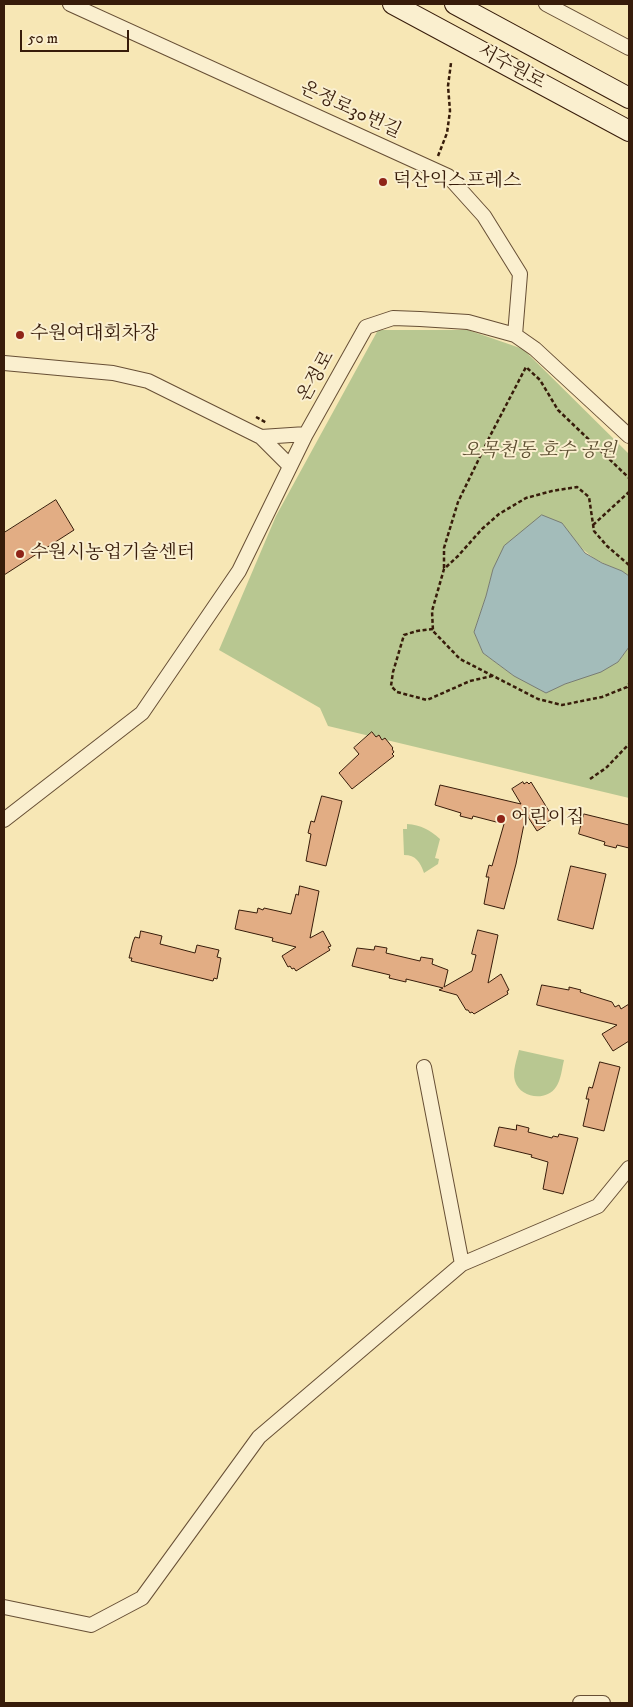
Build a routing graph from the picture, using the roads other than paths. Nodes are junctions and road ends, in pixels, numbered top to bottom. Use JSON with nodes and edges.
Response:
{"nodes":[{"id":1,"x":70,"y":4,"type":"edge"},
{"id":2,"x":393,"y":4,"type":"edge"},
{"id":3,"x":454,"y":4,"type":"edge"},
{"id":4,"x":546,"y":4,"type":"edge"},
{"id":5,"x":629,"y":48,"type":"edge"},
{"id":6,"x":629,"y":98,"type":"edge"},
{"id":7,"x":629,"y":131,"type":"edge"},
{"id":8,"x":515,"y":335,"type":"junction"},
{"id":9,"x":4,"y":363,"type":"edge"},
{"id":10,"x":306,"y":434,"type":"junction"},
{"id":11,"x":629,"y":436,"type":"edge"},
{"id":12,"x":261,"y":437,"type":"junction"},
{"id":13,"x":290,"y":466,"type":"junction"},
{"id":14,"x":4,"y":820,"type":"edge"},
{"id":15,"x":424,"y":1067,"type":"dead end"},
{"id":16,"x":629,"y":1168,"type":"edge"},
{"id":17,"x":462,"y":1264,"type":"junction"},
{"id":18,"x":4,"y":1607,"type":"edge"},
{"id":19,"x":580,"y":1703,"type":"edge"},
{"id":20,"x":603,"y":1703,"type":"edge"}],
"edges":[{"from":1,"to":8,"type":"street","name":"온정로30번길"},
{"from":2,"to":7,"type":"street","name":"서수원로"},
{"from":3,"to":6,"type":"street","name":"서수원로"},
{"from":4,"to":5,"type":"street"},
{"from":8,"to":10,"type":"street","name":"온정로"},
{"from":8,"to":11,"type":"street","name":"온정로"},
{"from":9,"to":12,"type":"street"},
{"from":10,"to":12,"type":"street","name":"온정로"},
{"from":10,"to":13,"type":"street"},
{"from":12,"to":13,"type":"street"},
{"from":13,"to":14,"type":"street"},
{"from":15,"to":17,"type":"street"},
{"from":16,"to":17,"type":"street"},
{"from":17,"to":18,"type":"street"},
{"from":19,"to":20,"type":"street"}]}
